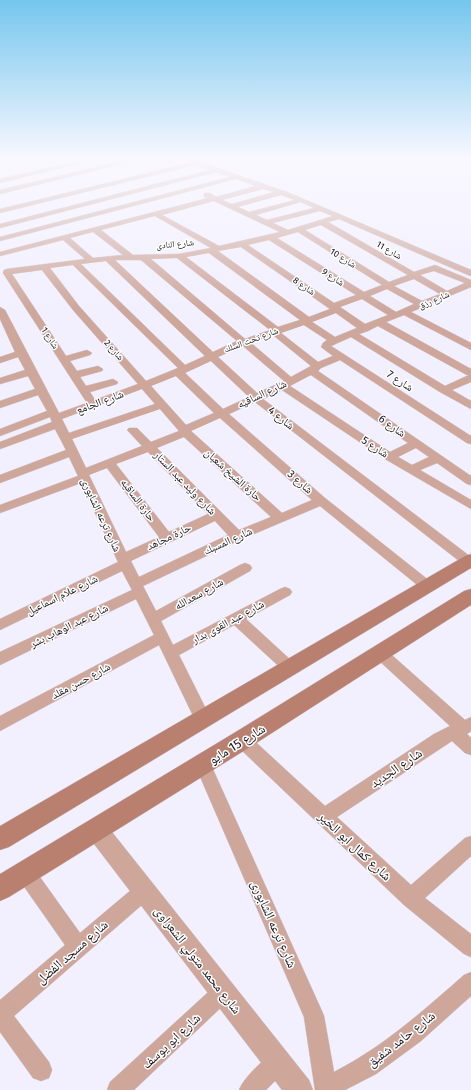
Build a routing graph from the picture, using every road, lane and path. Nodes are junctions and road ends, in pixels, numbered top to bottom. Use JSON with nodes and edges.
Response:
{"nodes":[{"id":1,"x":63,"y":210,"type":"edge"},
{"id":2,"x":111,"y":210,"type":"edge"},
{"id":3,"x":172,"y":210,"type":"edge"},
{"id":4,"x":238,"y":210,"type":"edge"},
{"id":5,"x":266,"y":210,"type":"edge"},
{"id":6,"x":315,"y":210,"type":"edge"},
{"id":7,"x":326,"y":210,"type":"edge"},
{"id":8,"x":337,"y":210,"type":"edge"},
{"id":9,"x":156,"y":214,"type":"junction"},
{"id":10,"x":248,"y":215,"type":"junction"},
{"id":11,"x":341,"y":216,"type":"junction"},
{"id":12,"x":322,"y":222,"type":"junction"},
{"id":13,"x":266,"y":223,"type":"junction"},
{"id":14,"x":0,"y":226,"type":"edge"},
{"id":15,"x":298,"y":229,"type":"junction"},
{"id":16,"x":95,"y":230,"type":"junction"},
{"id":17,"x":287,"y":233,"type":"junction"},
{"id":18,"x":270,"y":237,"type":"junction"},
{"id":19,"x":65,"y":238,"type":"junction"},
{"id":20,"x":0,"y":239,"type":"edge"},
{"id":21,"x":242,"y":244,"type":"junction"},
{"id":22,"x":416,"y":249,"type":"junction"},
{"id":23,"x":215,"y":250,"type":"junction"},
{"id":24,"x":403,"y":253,"type":"dead end"},
{"id":25,"x":0,"y":254,"type":"edge"},
{"id":26,"x":179,"y":256,"type":"junction"},
{"id":27,"x":131,"y":257,"type":"junction"},
{"id":28,"x":143,"y":257,"type":"junction"},
{"id":29,"x":108,"y":258,"type":"junction"},
{"id":30,"x":91,"y":260,"type":"junction"},
{"id":31,"x":74,"y":262,"type":"junction"},
{"id":32,"x":44,"y":266,"type":"junction"},
{"id":33,"x":471,"y":267,"type":"edge"},
{"id":34,"x":7,"y":272,"type":"joint"},
{"id":35,"x":471,"y":273,"type":"edge"},
{"id":36,"x":414,"y":275,"type":"junction"},
{"id":37,"x":471,"y":284,"type":"edge"},
{"id":38,"x":388,"y":286,"type":"junction"},
{"id":39,"x":447,"y":294,"type":"junction"},
{"id":40,"x":362,"y":296,"type":"junction"},
{"id":41,"x":423,"y":305,"type":"junction"},
{"id":42,"x":335,"y":308,"type":"junction"},
{"id":43,"x":406,"y":312,"type":"junction"},
{"id":44,"x":1,"y":314,"type":"edge"},
{"id":45,"x":396,"y":316,"type":"junction"},
{"id":46,"x":306,"y":321,"type":"junction"},
{"id":47,"x":380,"y":323,"type":"junction"},
{"id":48,"x":365,"y":329,"type":"junction"},
{"id":49,"x":5,"y":330,"type":"edge"},
{"id":50,"x":275,"y":331,"type":"junction"},
{"id":51,"x":353,"y":334,"type":"junction"},
{"id":52,"x":334,"y":341,"type":"junction"},
{"id":53,"x":244,"y":342,"type":"junction"},
{"id":54,"x":471,"y":347,"type":"edge"},
{"id":55,"x":21,"y":353,"type":"junction"},
{"id":56,"x":87,"y":353,"type":"dead end"},
{"id":57,"x":213,"y":356,"type":"junction"},
{"id":58,"x":340,"y":357,"type":"junction"},
{"id":59,"x":0,"y":360,"type":"edge"},
{"id":60,"x":64,"y":360,"type":"junction"},
{"id":61,"x":315,"y":368,"type":"junction"},
{"id":62,"x":98,"y":369,"type":"dead end"},
{"id":63,"x":181,"y":370,"type":"junction"},
{"id":64,"x":30,"y":372,"type":"junction"},
{"id":65,"x":471,"y":373,"type":"edge"},
{"id":66,"x":74,"y":375,"type":"junction"},
{"id":67,"x":471,"y":378,"type":"edge"},
{"id":68,"x":0,"y":381,"type":"edge"},
{"id":69,"x":113,"y":382,"type":"dead end"},
{"id":70,"x":286,"y":383,"type":"junction"},
{"id":71,"x":145,"y":385,"type":"junction"},
{"id":72,"x":42,"y":390,"type":"junction"},
{"id":73,"x":84,"y":390,"type":"junction"},
{"id":74,"x":444,"y":390,"type":"junction"},
{"id":75,"x":256,"y":398,"type":"junction"},
{"id":76,"x":93,"y":404,"type":"junction"},
{"id":77,"x":0,"y":405,"type":"edge"},
{"id":78,"x":162,"y":405,"type":"junction"},
{"id":79,"x":471,"y":406,"type":"edge"},
{"id":80,"x":221,"y":413,"type":"junction"},
{"id":81,"x":56,"y":418,"type":"junction"},
{"id":82,"x":133,"y":430,"type":"dead end"},
{"id":83,"x":185,"y":431,"type":"junction"},
{"id":84,"x":0,"y":433,"type":"edge"},
{"id":85,"x":65,"y":438,"type":"junction"},
{"id":86,"x":471,"y":441,"type":"edge"},
{"id":87,"x":416,"y":443,"type":"junction"},
{"id":88,"x":0,"y":446,"type":"edge"},
{"id":89,"x":149,"y":447,"type":"junction"},
{"id":90,"x":72,"y":452,"type":"junction"},
{"id":91,"x":389,"y":457,"type":"junction"},
{"id":92,"x":437,"y":458,"type":"junction"},
{"id":93,"x":109,"y":463,"type":"junction"},
{"id":94,"x":411,"y":470,"type":"junction"},
{"id":95,"x":83,"y":476,"type":"junction"},
{"id":96,"x":0,"y":479,"type":"edge"},
{"id":97,"x":471,"y":481,"type":"edge"},
{"id":98,"x":321,"y":501,"type":"junction"},
{"id":99,"x":471,"y":505,"type":"edge"},
{"id":100,"x":0,"y":509,"type":"edge"},
{"id":101,"x":216,"y":515,"type":"junction"},
{"id":102,"x":280,"y":518,"type":"junction"},
{"id":103,"x":237,"y":536,"type":"junction"},
{"id":104,"x":167,"y":538,"type":"junction"},
{"id":105,"x":470,"y":560,"type":"edge"},
{"id":106,"x":124,"y":562,"type":"junction"},
{"id":107,"x":245,"y":568,"type":"dead end"},
{"id":108,"x":426,"y":585,"type":"junction"},
{"id":109,"x":137,"y":588,"type":"junction"},
{"id":110,"x":285,"y":592,"type":"dead end"},
{"id":111,"x":471,"y":596,"type":"edge"},
{"id":112,"x":235,"y":618,"type":"junction"},
{"id":113,"x":153,"y":619,"type":"junction"},
{"id":114,"x":2,"y":621,"type":"edge"},
{"id":115,"x":162,"y":637,"type":"junction"},
{"id":116,"x":170,"y":653,"type":"junction"},
{"id":117,"x":380,"y":653,"type":"junction"},
{"id":118,"x":0,"y":659,"type":"edge"},
{"id":119,"x":289,"y":667,"type":"junction"},
{"id":120,"x":203,"y":719,"type":"junction"},
{"id":121,"x":0,"y":724,"type":"edge"},
{"id":122,"x":463,"y":728,"type":"edge"},
{"id":123,"x":242,"y":740,"type":"junction"},
{"id":124,"x":471,"y":748,"type":"edge"},
{"id":125,"x":203,"y":765,"type":"junction"},
{"id":126,"x":323,"y":817,"type":"junction"},
{"id":127,"x":96,"y":829,"type":"junction"},
{"id":128,"x":0,"y":839,"type":"edge"},
{"id":129,"x":471,"y":844,"type":"edge"},
{"id":130,"x":25,"y":872,"type":"junction"},
{"id":131,"x":0,"y":888,"type":"edge"},
{"id":132,"x":144,"y":891,"type":"junction"},
{"id":133,"x":411,"y":898,"type":"junction"},
{"id":134,"x":78,"y":946,"type":"junction"},
{"id":135,"x":471,"y":947,"type":"edge"},
{"id":136,"x":471,"y":982,"type":"edge"},
{"id":137,"x":223,"y":992,"type":"junction"},
{"id":138,"x":0,"y":1014,"type":"edge"},
{"id":139,"x":278,"y":1062,"type":"junction"},
{"id":140,"x":41,"y":1070,"type":"dead end"},
{"id":141,"x":326,"y":1089,"type":"edge"},
{"id":142,"x":118,"y":1090,"type":"edge"},
{"id":143,"x":250,"y":1090,"type":"edge"},
{"id":144,"x":299,"y":1090,"type":"edge"}],
"edges":[{"from":1,"to":14,"type":"street"},
{"from":2,"to":20,"type":"street"},
{"from":3,"to":9,"type":"street"},
{"from":4,"to":10,"type":"street"},
{"from":5,"to":10,"type":"street"},
{"from":6,"to":13,"type":"street"},
{"from":7,"to":11,"type":"street"},
{"from":8,"to":33,"type":"street"},
{"from":9,"to":16,"type":"street"},
{"from":9,"to":23,"type":"street"},
{"from":10,"to":13,"type":"street"},
{"from":11,"to":12,"type":"street","name":"شارع النادى"},
{"from":11,"to":22,"type":"street"},
{"from":12,"to":15,"type":"street","name":"شارع النادى"},
{"from":12,"to":36,"type":"street","name":"شارع 11"},
{"from":13,"to":17,"type":"street"},
{"from":15,"to":17,"type":"street","name":"شارع النادى"},
{"from":15,"to":38,"type":"street","name":"شارع 10"},
{"from":16,"to":19,"type":"street"},
{"from":16,"to":27,"type":"street"},
{"from":17,"to":18,"type":"street","name":"شارع النادى"},
{"from":18,"to":21,"type":"street","name":"شارع النادى"},
{"from":18,"to":40,"type":"street","name":"شارع 9"},
{"from":19,"to":25,"type":"street"},
{"from":19,"to":30,"type":"street"},
{"from":21,"to":23,"type":"street","name":"شارع النادى"},
{"from":21,"to":42,"type":"street","name":"شارع 8"},
{"from":22,"to":24,"type":"street"},
{"from":22,"to":35,"type":"street"},
{"from":23,"to":26,"type":"street","name":"شارع النادى"},
{"from":23,"to":46,"type":"street"},
{"from":26,"to":28,"type":"street","name":"شارع النادى"},
{"from":26,"to":50,"type":"street","name":"شارع 6"},
{"from":27,"to":28,"type":"street","name":"شارع النادى"},
{"from":27,"to":29,"type":"street","name":"شارع النادى"},
{"from":28,"to":53,"type":"street","name":"شارع 5"},
{"from":29,"to":30,"type":"street","name":"شارع النادى"},
{"from":29,"to":57,"type":"street","name":"شارع 4"},
{"from":30,"to":31,"type":"street","name":"شارع النادى"},
{"from":31,"to":32,"type":"street","name":"شارع النادى"},
{"from":31,"to":63,"type":"street","name":"شارع 3"},
{"from":32,"to":34,"type":"street","name":"شارع النادى"},
{"from":32,"to":71,"type":"street","name":"شارع 2"},
{"from":34,"to":60,"type":"street","name":"شارع 1"},
{"from":36,"to":37,"type":"street","name":"شارع تحت السلك"},
{"from":36,"to":38,"type":"street","name":"شارع تحت السلك"},
{"from":36,"to":39,"type":"street","name":"شارع 11"},
{"from":37,"to":39,"type":"street","name":"شارع رزق"},
{"from":38,"to":40,"type":"street","name":"شارع تحت السلك"},
{"from":38,"to":41,"type":"street","name":"شارع 10"},
{"from":39,"to":41,"type":"street","name":"شارع رزق"},
{"from":40,"to":42,"type":"street","name":"شارع تحت السلك"},
{"from":40,"to":45,"type":"street","name":"شارع 9"},
{"from":41,"to":43,"type":"street","name":"شارع رزق"},
{"from":42,"to":46,"type":"street","name":"شارع تحت السلك"},
{"from":42,"to":48,"type":"street","name":"شارع 8"},
{"from":43,"to":45,"type":"street","name":"شارع رزق"},
{"from":43,"to":54,"type":"street"},
{"from":44,"to":49,"type":"street","name":"شارع ترعه الشابورى"},
{"from":45,"to":47,"type":"street","name":"شارع رزق"},
{"from":46,"to":50,"type":"street","name":"شارع تحت السلك"},
{"from":46,"to":52,"type":"street"},
{"from":47,"to":48,"type":"street","name":"شارع رزق"},
{"from":47,"to":65,"type":"street"},
{"from":48,"to":51,"type":"street","name":"شارع رزق"},
{"from":49,"to":55,"type":"street","name":"شارع ترعه الشابورى"},
{"from":50,"to":53,"type":"street","name":"شارع تحت السلك"},
{"from":50,"to":61,"type":"street","name":"شارع 6"},
{"from":51,"to":52,"type":"street","name":"شارع رزق"},
{"from":51,"to":74,"type":"street"},
{"from":52,"to":58,"type":"street","name":"شارع 7"},
{"from":53,"to":57,"type":"street","name":"شارع تحت السلك"},
{"from":53,"to":70,"type":"street","name":"شارع 5"},
{"from":55,"to":59,"type":"street"},
{"from":55,"to":64,"type":"street","name":"شارع ترعه الشابورى"},
{"from":56,"to":60,"type":"street"},
{"from":57,"to":63,"type":"street","name":"شارع تحت السلك"},
{"from":57,"to":75,"type":"street","name":"شارع 4"},
{"from":58,"to":61,"type":"street","name":"شارع الساقيه"},
{"from":58,"to":86,"type":"street","name":"شارع 7"},
{"from":60,"to":66,"type":"street","name":"شارع 1"},
{"from":61,"to":70,"type":"street","name":"شارع الساقيه"},
{"from":61,"to":87,"type":"street","name":"شارع 6"},
{"from":62,"to":66,"type":"street"},
{"from":63,"to":71,"type":"street","name":"شارع تحت السلك"},
{"from":63,"to":80,"type":"street","name":"شارع 3"},
{"from":64,"to":68,"type":"street"},
{"from":64,"to":72,"type":"street","name":"شارع ترعه الشابورى"},
{"from":66,"to":73,"type":"street","name":"شارع 1"},
{"from":67,"to":74,"type":"street"},
{"from":69,"to":73,"type":"street"},
{"from":70,"to":75,"type":"street","name":"شارع الساقيه"},
{"from":70,"to":91,"type":"street","name":"شارع 5"},
{"from":71,"to":76,"type":"street","name":"شارع الجامع"},
{"from":71,"to":78,"type":"street","name":"شارع 2"},
{"from":72,"to":77,"type":"street"},
{"from":72,"to":81,"type":"street","name":"شارع ترعه الشابورى"},
{"from":73,"to":76,"type":"street","name":"شارع 1"},
{"from":74,"to":79,"type":"street"},
{"from":75,"to":80,"type":"street","name":"شارع الساقيه"},
{"from":75,"to":105,"type":"street","name":"شارع 4"},
{"from":76,"to":81,"type":"street","name":"شارع الجامع"},
{"from":78,"to":83,"type":"street","name":"شارع 2"},
{"from":78,"to":85,"type":"street"},
{"from":80,"to":83,"type":"street","name":"شارع الساقيه"},
{"from":80,"to":98,"type":"street","name":"شارع 3"},
{"from":81,"to":84,"type":"street"},
{"from":81,"to":85,"type":"street","name":"شارع ترعه الشابورى"},
{"from":81,"to":88,"type":"street"},
{"from":82,"to":89,"type":"street","name":"شارع وليد عبد الستار"},
{"from":83,"to":89,"type":"street","name":"شارع الساقيه"},
{"from":83,"to":102,"type":"street","name":"حارة الشيخ شعبان"},
{"from":85,"to":90,"type":"street","name":"شارع ترعه الشابورى"},
{"from":87,"to":91,"type":"street"},
{"from":87,"to":92,"type":"street","name":"شارع 6"},
{"from":89,"to":93,"type":"street","name":"شارع الساقيه"},
{"from":89,"to":101,"type":"street","name":"شارع وليد عبد الستار"},
{"from":90,"to":95,"type":"street","name":"شارع ترعه الشابورى"},
{"from":90,"to":96,"type":"street"},
{"from":91,"to":94,"type":"street","name":"شارع 5"},
{"from":92,"to":94,"type":"street"},
{"from":92,"to":97,"type":"street","name":"شارع 6"},
{"from":93,"to":95,"type":"street","name":"شارع الساقيه"},
{"from":93,"to":104,"type":"street","name":"حارة الساقيه"},
{"from":94,"to":99,"type":"street","name":"شارع 5"},
{"from":95,"to":100,"type":"street","name":"شارع الساقيه"},
{"from":95,"to":106,"type":"street","name":"شارع ترعه الشابورى"},
{"from":98,"to":102,"type":"street","name":"شارع المسبك"},
{"from":98,"to":108,"type":"street","name":"شارع 3"},
{"from":101,"to":103,"type":"street","name":"شارع وليد عبد الستار"},
{"from":101,"to":104,"type":"street","name":"حارة مجاهد"},
{"from":102,"to":103,"type":"street","name":"شارع المسبك"},
{"from":103,"to":109,"type":"street","name":"شارع المسبك"},
{"from":104,"to":106,"type":"street","name":"حارة مجاهد"},
{"from":105,"to":108,"type":"main road"},
{"from":106,"to":109,"type":"street","name":"شارع ترعه الشابورى"},
{"from":106,"to":114,"type":"street","name":"شارع علام اسماعيل"},
{"from":107,"to":113,"type":"street","name":"شارع سعدالله"},
{"from":108,"to":119,"type":"main road"},
{"from":109,"to":113,"type":"street","name":"شارع ترعه الشابورى"},
{"from":109,"to":118,"type":"street","name":"شارع عبد الوهاب بشر"},
{"from":110,"to":112,"type":"street","name":"شارع عبد القوى بدار"},
{"from":111,"to":117,"type":"main road","name":"شارع 15 مايو"},
{"from":112,"to":116,"type":"street","name":"شارع عبد القوى بدار"},
{"from":112,"to":119,"type":"street"},
{"from":113,"to":115,"type":"street","name":"شارع ترعه الشابورى"},
{"from":115,"to":116,"type":"street","name":"شارع ترعه الشابورى"},
{"from":115,"to":121,"type":"street","name":"شارع حسن مقلد"},
{"from":116,"to":120,"type":"street","name":"شارع ترعه الشابورى"},
{"from":117,"to":122,"type":"street"},
{"from":117,"to":123,"type":"main road","name":"شارع 15 مايو"},
{"from":119,"to":120,"type":"main road"},
{"from":120,"to":128,"type":"main road"},
{"from":122,"to":124,"type":"street"},
{"from":122,"to":126,"type":"street","name":"شارع الجديد"},
{"from":123,"to":125,"type":"main road","name":"شارع 15 مايو"},
{"from":123,"to":126,"type":"street","name":"شارع كمال ابو الخير"},
{"from":125,"to":127,"type":"main road","name":"شارع 15 مايو"},
{"from":125,"to":141,"type":"street","name":"شارع ترعه الشابورى"},
{"from":126,"to":133,"type":"street","name":"شارع كمال ابو الخير"},
{"from":127,"to":130,"type":"main road","name":"شارع 15 مايو"},
{"from":127,"to":132,"type":"street","name":"شارع محمد متولي الشعراوى"},
{"from":129,"to":133,"type":"street"},
{"from":130,"to":131,"type":"main road","name":"شارع 15 مايو"},
{"from":130,"to":134,"type":"street"},
{"from":132,"to":134,"type":"street","name":"شارع مسجد الفضل"},
{"from":132,"to":137,"type":"street","name":"شارع محمد متولي الشعراوى"},
{"from":133,"to":135,"type":"street","name":"شارع كمال ابو الخير"},
{"from":134,"to":138,"type":"street","name":"شارع مسجد الفضل"},
{"from":136,"to":141,"type":"street","name":"شارع حامد شفيق"},
{"from":137,"to":139,"type":"street","name":"شارع محمد متولي الشعراوى"},
{"from":137,"to":142,"type":"street","name":"شارع ابو يوسف"},
{"from":138,"to":140,"type":"street","name":"شارع مسجد الفضل"},
{"from":139,"to":143,"type":"street"},
{"from":139,"to":144,"type":"street","name":"شارع محمد متولي الشعراوى"}]}
